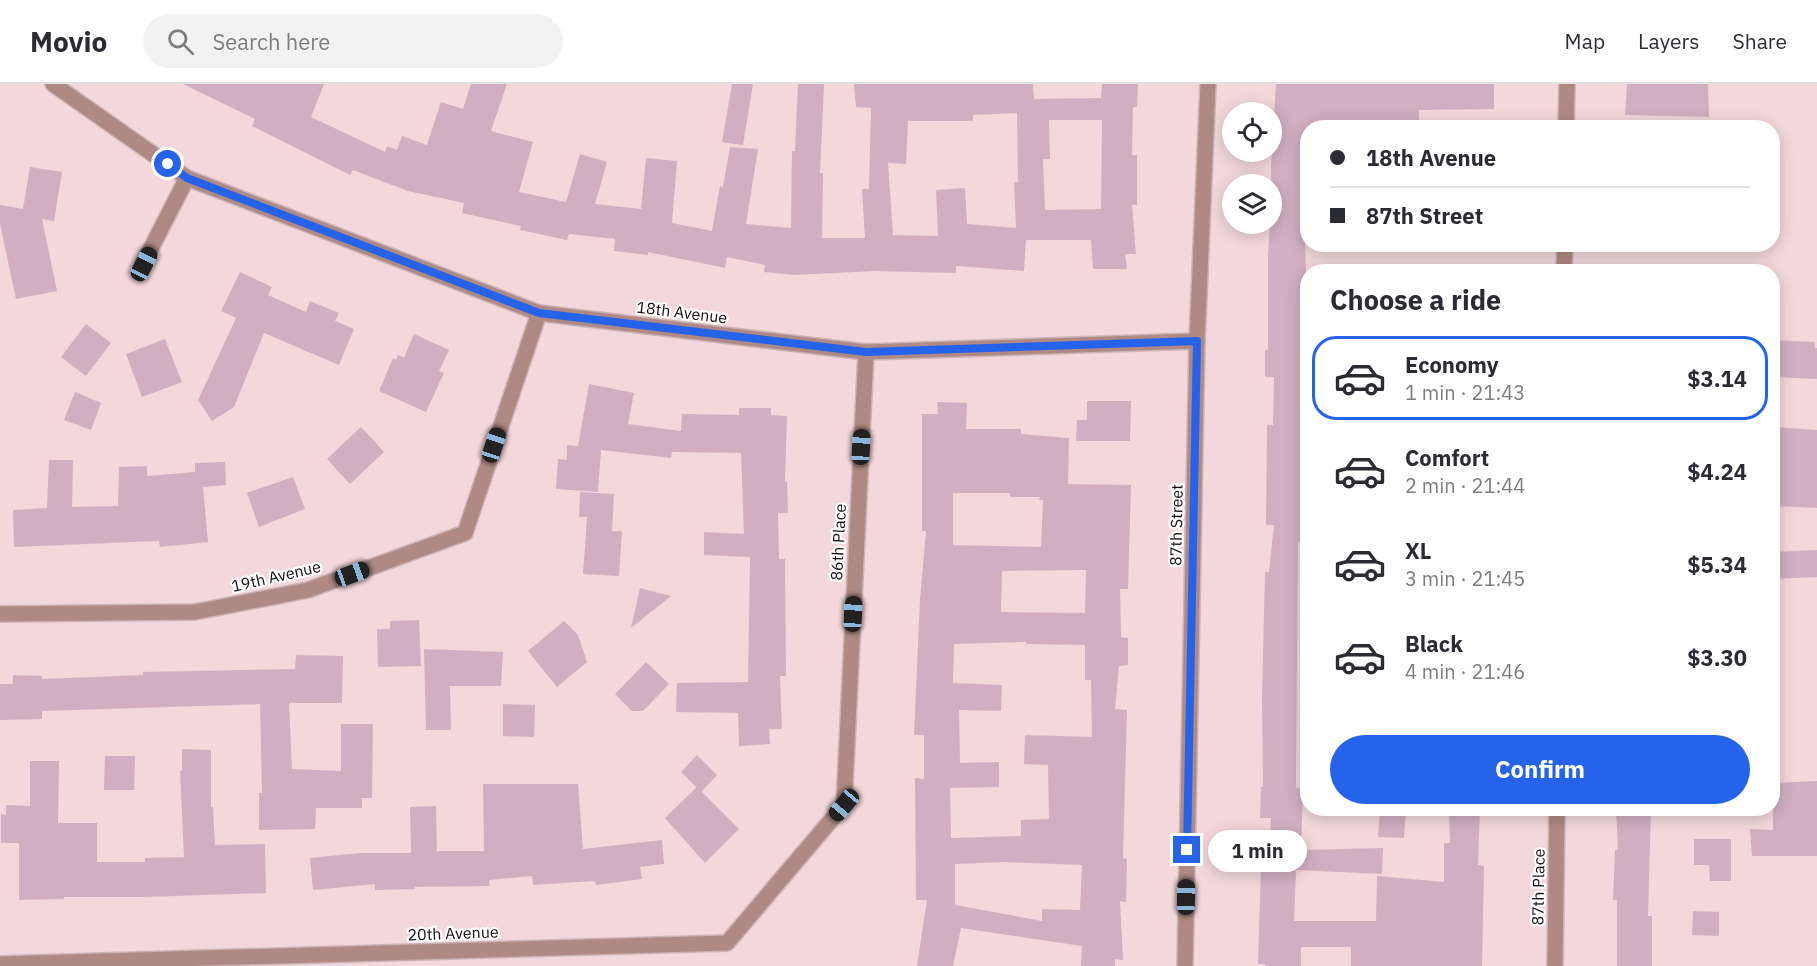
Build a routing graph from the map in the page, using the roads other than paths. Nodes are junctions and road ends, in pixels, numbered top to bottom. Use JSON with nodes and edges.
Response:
{"nodes":[{"id":1,"x":53,"y":84,"type":"edge"},
{"id":2,"x":1208,"y":84,"type":"edge"},
{"id":3,"x":1567,"y":84,"type":"edge"},
{"id":4,"x":1566,"y":120,"type":"edge"},
{"id":5,"x":187,"y":178,"type":"junction"},
{"id":6,"x":144,"y":264,"type":"dead end"},
{"id":7,"x":539,"y":313,"type":"junction"},
{"id":8,"x":1197,"y":341,"type":"junction"},
{"id":9,"x":866,"y":352,"type":"junction"},
{"id":10,"x":0,"y":614,"type":"edge"},
{"id":11,"x":844,"y":805,"type":"joint"},
{"id":12,"x":1557,"y":816,"type":"edge"},
{"id":13,"x":0,"y":964,"type":"edge"},
{"id":14,"x":1185,"y":966,"type":"edge"},
{"id":15,"x":1555,"y":966,"type":"edge"}],
"edges":[{"from":1,"to":5,"type":"street","name":"18th Avenue"},
{"from":2,"to":8,"type":"street","name":"87th Street"},
{"from":3,"to":4,"type":"street"},
{"from":5,"to":6,"type":"street"},
{"from":5,"to":7,"type":"street","name":"18th Avenue"},
{"from":7,"to":9,"type":"street","name":"18th Avenue"},
{"from":7,"to":10,"type":"street","name":"19th Avenue"},
{"from":8,"to":9,"type":"street","name":"18th Avenue"},
{"from":8,"to":14,"type":"street","name":"87th Street"},
{"from":9,"to":11,"type":"street","name":"86th Place"},
{"from":11,"to":13,"type":"street","name":"20th Avenue"},
{"from":12,"to":15,"type":"street","name":"87th Place"}]}
